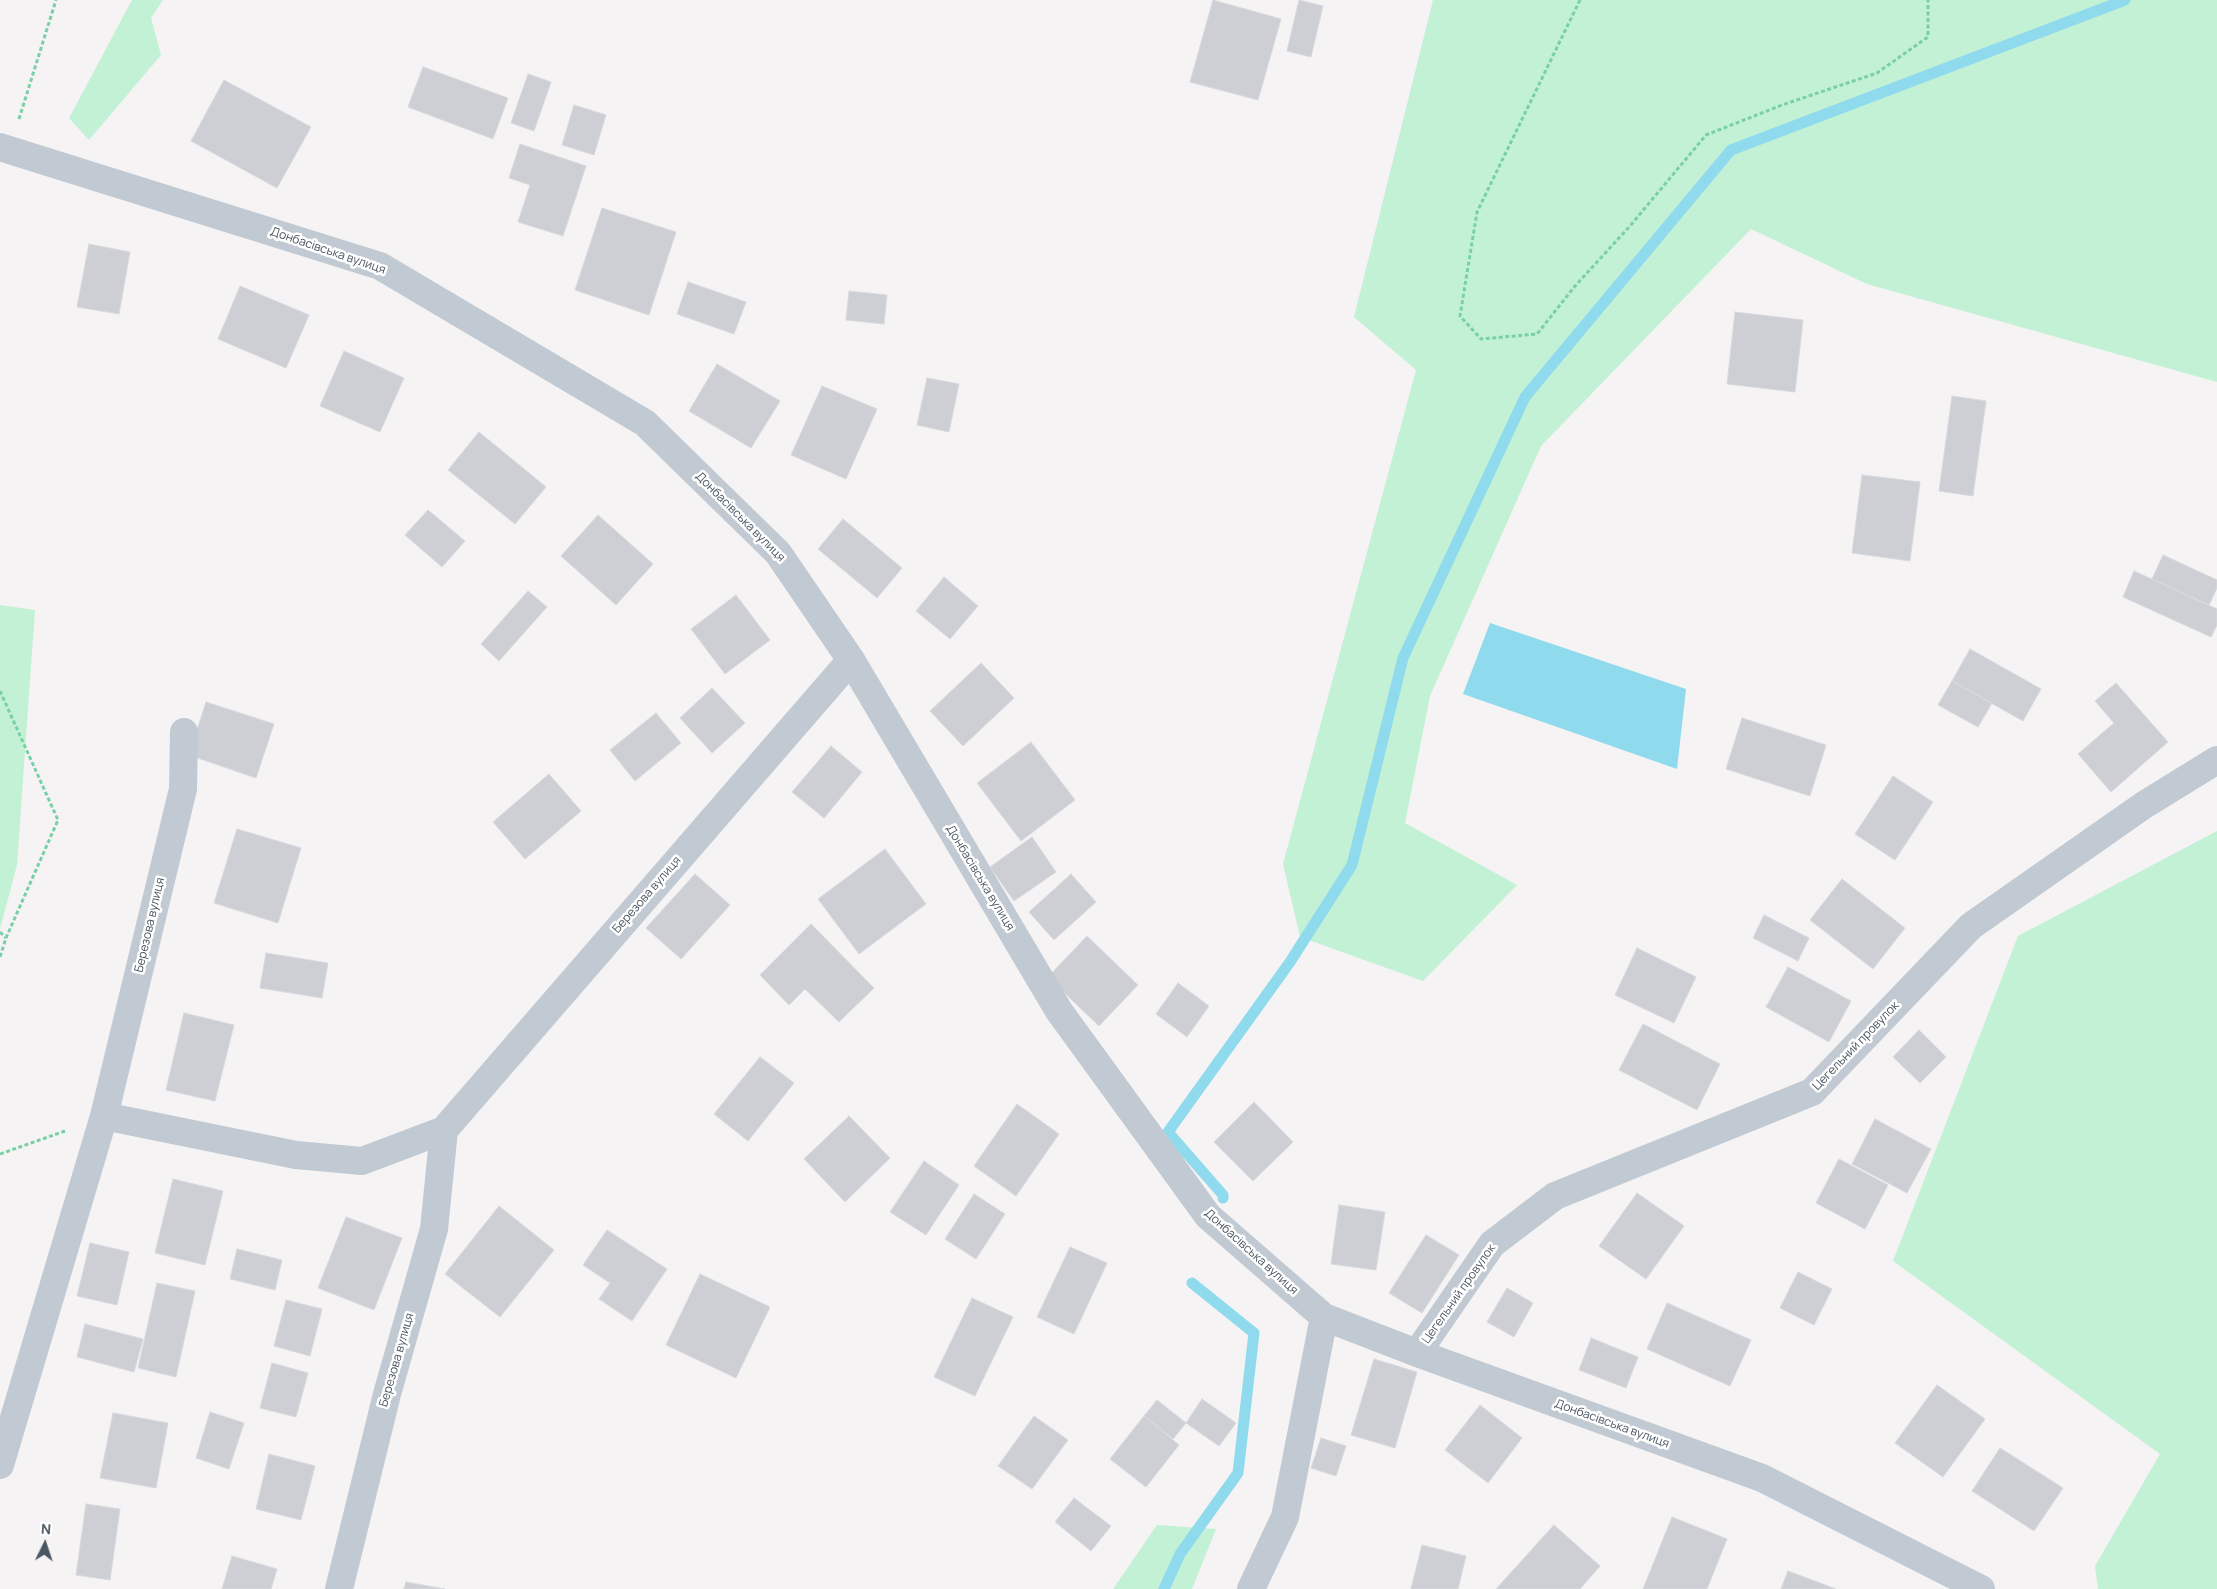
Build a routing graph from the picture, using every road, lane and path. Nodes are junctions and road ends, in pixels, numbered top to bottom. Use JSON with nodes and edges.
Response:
{"nodes":[{"id":1,"x":56,"y":0,"type":"edge"},
{"id":2,"x":1580,"y":0,"type":"edge"},
{"id":3,"x":1928,"y":0,"type":"edge"},
{"id":4,"x":4,"y":149,"type":"edge"},
{"id":5,"x":851,"y":660,"type":"junction"},
{"id":6,"x":0,"y":691,"type":"edge"},
{"id":7,"x":184,"y":732,"type":"dead end"},
{"id":8,"x":2217,"y":760,"type":"edge"},
{"id":9,"x":0,"y":932,"type":"edge"},
{"id":10,"x":6,"y":938,"type":"junction"},
{"id":11,"x":0,"y":957,"type":"edge"},
{"id":12,"x":104,"y":1116,"type":"junction"},
{"id":13,"x":444,"y":1130,"type":"junction"},
{"id":14,"x":0,"y":1154,"type":"edge"},
{"id":15,"x":1324,"y":1317,"type":"junction"},
{"id":16,"x":1417,"y":1353,"type":"junction"},
{"id":17,"x":0,"y":1465,"type":"edge"},
{"id":18,"x":339,"y":1589,"type":"edge"},
{"id":19,"x":1251,"y":1589,"type":"edge"},
{"id":20,"x":1981,"y":1589,"type":"edge"}],
"edges":[{"from":1,"to":4,"type":"path"},
{"from":2,"to":3,"type":"path"},
{"from":4,"to":5,"type":"street","name":"Донбасівська вулиця"},
{"from":5,"to":13,"type":"street","name":"Березова вулиця"},
{"from":5,"to":15,"type":"street","name":"Донбасівська вулиця"},
{"from":6,"to":10,"type":"path"},
{"from":7,"to":12,"type":"street","name":"Березова вулиця"},
{"from":8,"to":16,"type":"street","name":"Цегельний провулок"},
{"from":9,"to":10,"type":"path"},
{"from":10,"to":11,"type":"path"},
{"from":12,"to":13,"type":"street","name":"Березова вулиця"},
{"from":12,"to":14,"type":"path"},
{"from":12,"to":17,"type":"street","name":"Березова вулиця"},
{"from":13,"to":18,"type":"street","name":"Березова вулиця"},
{"from":15,"to":16,"type":"street","name":"Донбасівська вулиця"},
{"from":15,"to":19,"type":"street"},
{"from":16,"to":20,"type":"street","name":"Донбасівська вулиця"}]}
